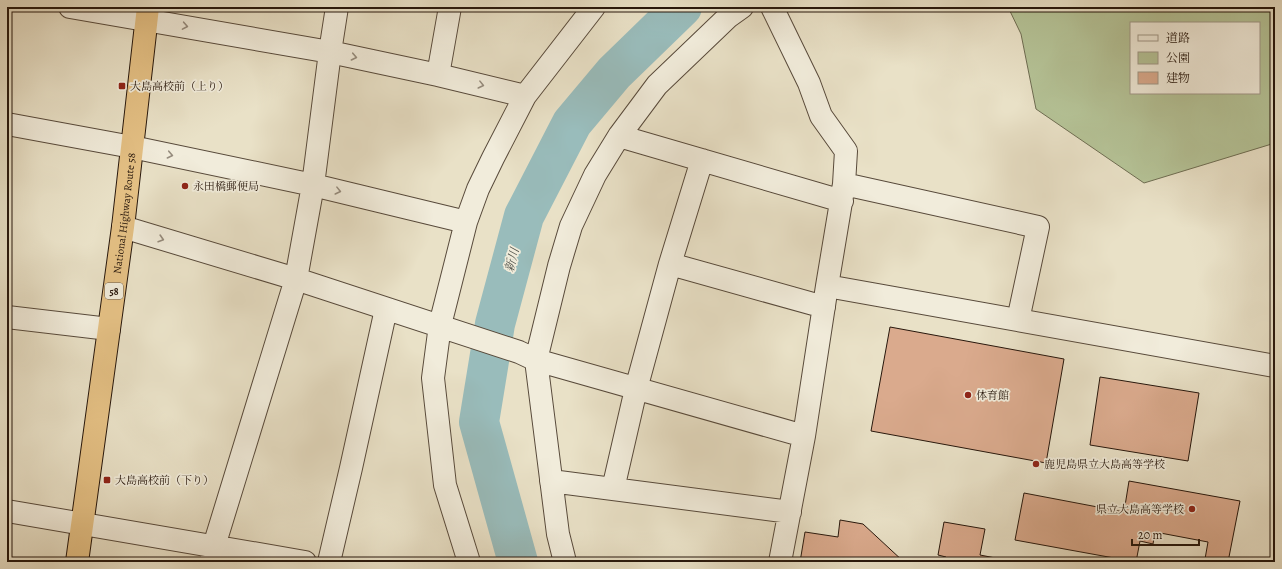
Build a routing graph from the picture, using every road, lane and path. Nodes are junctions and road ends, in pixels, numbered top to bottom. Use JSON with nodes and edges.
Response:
{"nodes":[{"id":1,"x":70,"y":7,"type":"edge"},
{"id":2,"x":337,"y":7,"type":"edge"},
{"id":3,"x":450,"y":7,"type":"edge"},
{"id":4,"x":594,"y":7,"type":"edge"},
{"id":5,"x":742,"y":7,"type":"edge"},
{"id":6,"x":772,"y":7,"type":"edge"},
{"id":7,"x":147,"y":13,"type":"edge"},
{"id":8,"x":330,"y":52,"type":"junction"},
{"id":9,"x":438,"y":75,"type":"junction"},
{"id":10,"x":525,"y":96,"type":"junction"},
{"id":11,"x":7,"y":124,"type":"edge"},
{"id":12,"x":619,"y":136,"type":"junction"},
{"id":13,"x":132,"y":147,"type":"junction"},
{"id":14,"x":702,"y":160,"type":"junction"},
{"id":15,"x":313,"y":185,"type":"junction"},
{"id":16,"x":843,"y":192,"type":"junction"},
{"id":17,"x":466,"y":222,"type":"junction"},
{"id":18,"x":123,"y":228,"type":"junction"},
{"id":19,"x":670,"y":264,"type":"junction"},
{"id":20,"x":296,"y":279,"type":"junction"},
{"id":21,"x":825,"y":296,"type":"junction"},
{"id":22,"x":386,"y":309,"type":"junction"},
{"id":23,"x":7,"y":317,"type":"edge"},
{"id":24,"x":1018,"y":320,"type":"junction"},
{"id":25,"x":447,"y":328,"type":"junction"},
{"id":26,"x":109,"y":329,"type":"junction"},
{"id":27,"x":527,"y":356,"type":"junction"},
{"id":28,"x":1275,"y":366,"type":"edge"},
{"id":29,"x":636,"y":389,"type":"junction"},
{"id":30,"x":804,"y":436,"type":"junction"},
{"id":31,"x":551,"y":481,"type":"junction"},
{"id":32,"x":613,"y":489,"type":"junction"},
{"id":33,"x":7,"y":511,"type":"edge"},
{"id":34,"x":790,"y":512,"type":"junction"},
{"id":35,"x":82,"y":524,"type":"junction"},
{"id":36,"x":212,"y":554,"type":"edge"},
{"id":37,"x":77,"y":562,"type":"edge"},
{"id":38,"x":306,"y":562,"type":"edge"},
{"id":39,"x":329,"y":562,"type":"edge"},
{"id":40,"x":469,"y":562,"type":"edge"},
{"id":41,"x":565,"y":562,"type":"edge"},
{"id":42,"x":780,"y":562,"type":"edge"}],
"edges":[{"from":1,"to":7,"type":"street"},
{"from":2,"to":8,"type":"street"},
{"from":3,"to":9,"type":"street"},
{"from":4,"to":10,"type":"street"},
{"from":5,"to":12,"type":"street"},
{"from":6,"to":16,"type":"street"},
{"from":7,"to":8,"type":"street","one_way":true},
{"from":7,"to":13,"type":"highway","name":"National Highway Route 58","number":"58"},
{"from":8,"to":9,"type":"street","one_way":true},
{"from":8,"to":15,"type":"street"},
{"from":9,"to":10,"type":"street","one_way":true},
{"from":10,"to":17,"type":"street"},
{"from":11,"to":13,"type":"street"},
{"from":12,"to":14,"type":"street"},
{"from":12,"to":27,"type":"street"},
{"from":13,"to":15,"type":"street","one_way":true},
{"from":13,"to":18,"type":"highway","name":"National Highway Route 58","number":"58"},
{"from":14,"to":16,"type":"street"},
{"from":14,"to":19,"type":"street"},
{"from":15,"to":17,"type":"street","one_way":true},
{"from":15,"to":20,"type":"street"},
{"from":16,"to":21,"type":"street"},
{"from":16,"to":24,"type":"street"},
{"from":17,"to":25,"type":"street"},
{"from":18,"to":20,"type":"street","one_way":true},
{"from":18,"to":26,"type":"highway","name":"National Highway Route 58","number":"58"},
{"from":19,"to":21,"type":"street"},
{"from":19,"to":29,"type":"street"},
{"from":20,"to":22,"type":"street"},
{"from":20,"to":36,"type":"street"},
{"from":21,"to":24,"type":"street"},
{"from":21,"to":30,"type":"street"},
{"from":22,"to":25,"type":"street"},
{"from":22,"to":39,"type":"street"},
{"from":23,"to":26,"type":"street"},
{"from":24,"to":28,"type":"street"},
{"from":25,"to":27,"type":"street"},
{"from":25,"to":40,"type":"street"},
{"from":26,"to":35,"type":"highway","name":"National Highway Route 58","number":"58"},
{"from":27,"to":29,"type":"street"},
{"from":27,"to":31,"type":"street"},
{"from":29,"to":30,"type":"street"},
{"from":29,"to":32,"type":"street"},
{"from":30,"to":34,"type":"street"},
{"from":31,"to":32,"type":"street"},
{"from":31,"to":41,"type":"street"},
{"from":32,"to":34,"type":"street"},
{"from":33,"to":35,"type":"street"},
{"from":34,"to":42,"type":"street"},
{"from":35,"to":36,"type":"street"},
{"from":35,"to":37,"type":"highway","name":"National Highway Route 58","number":"58"},
{"from":36,"to":38,"type":"street"}]}
